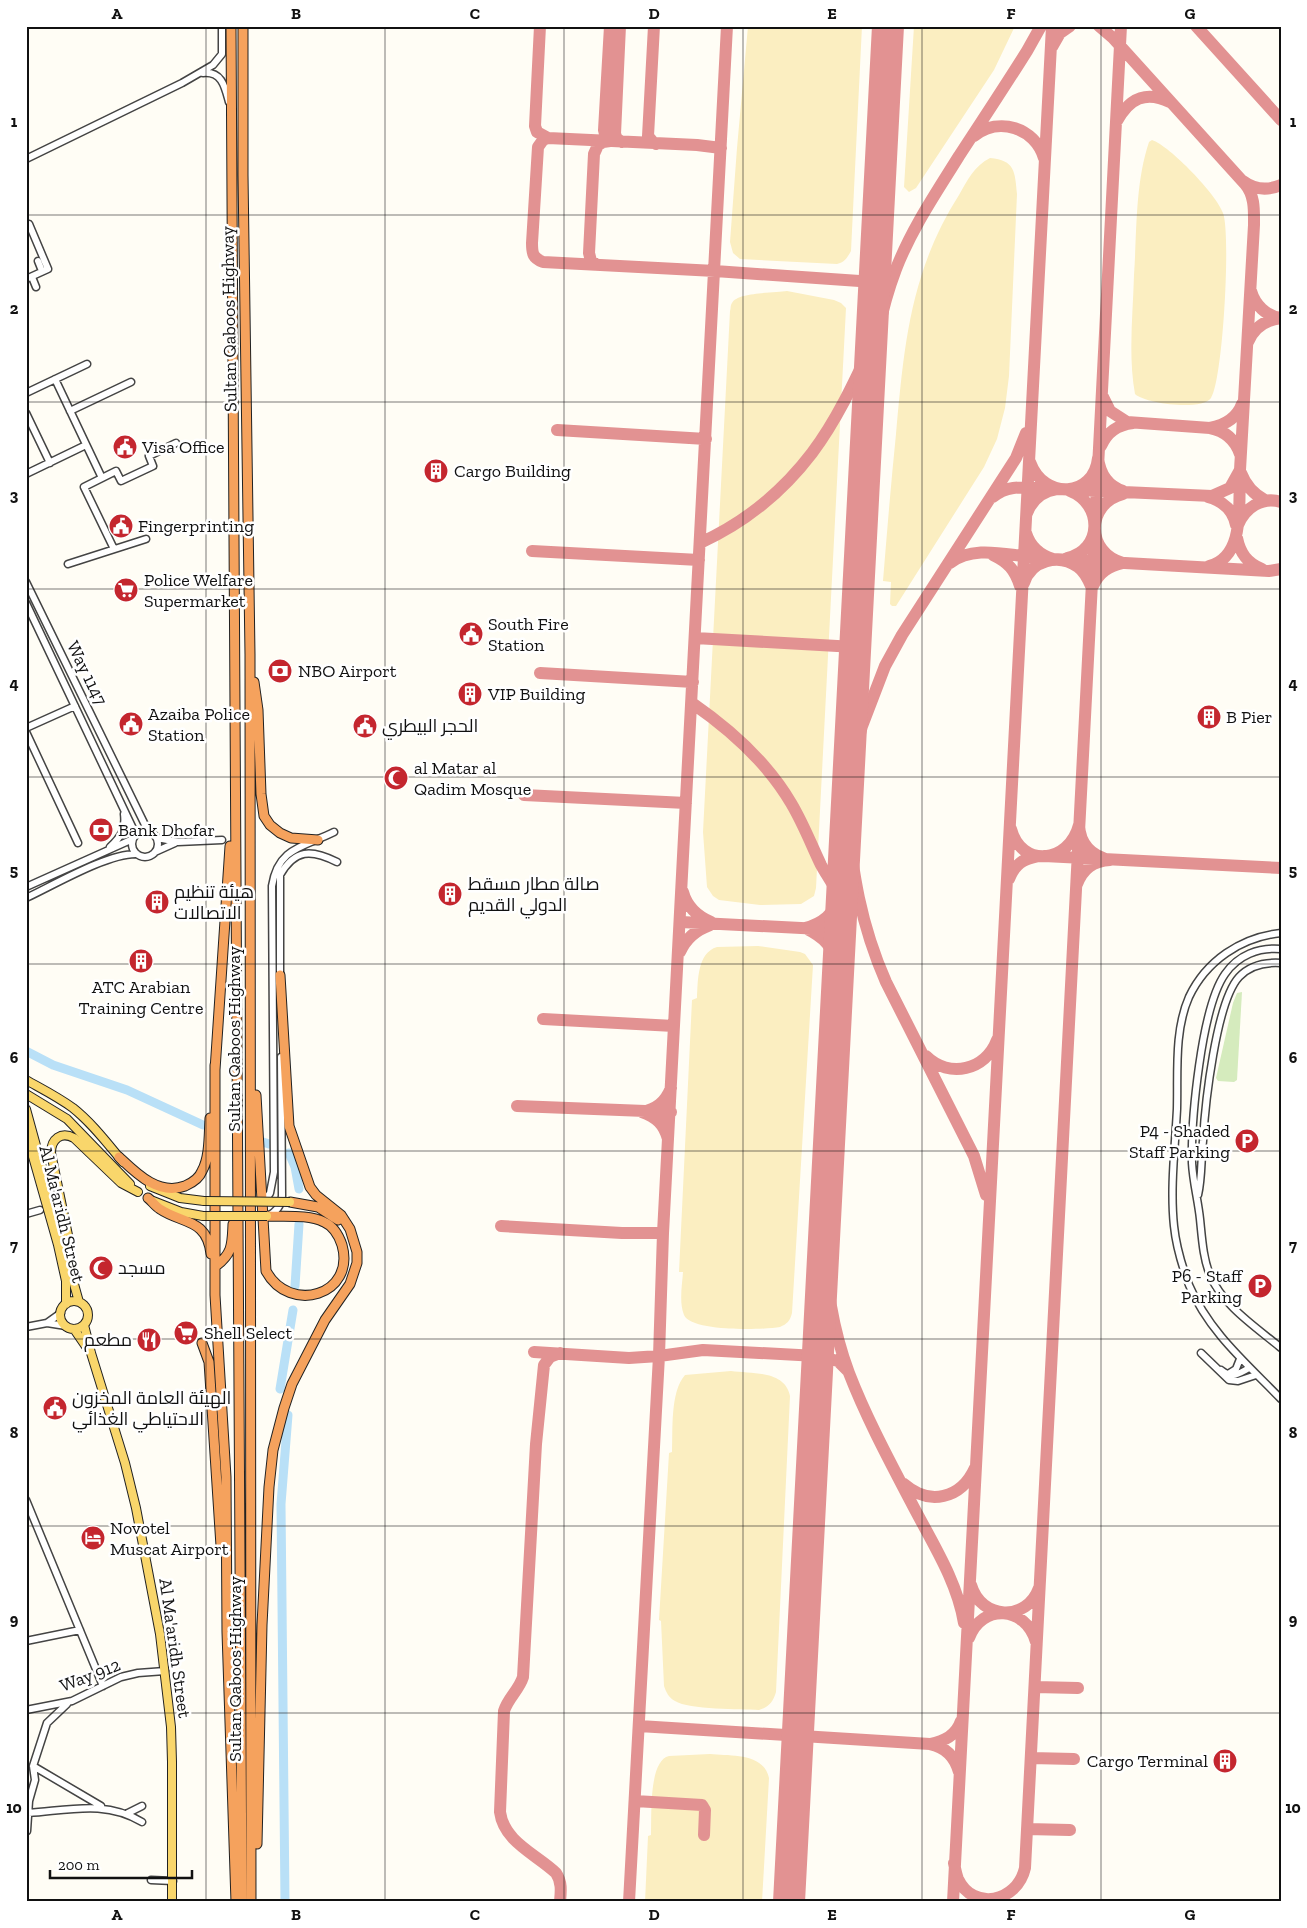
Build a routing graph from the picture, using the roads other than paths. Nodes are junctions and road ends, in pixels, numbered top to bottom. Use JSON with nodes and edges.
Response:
{"nodes":[{"id":1,"x":222,"y":26,"type":"edge"},
{"id":2,"x":230,"y":26,"type":"edge"},
{"id":3,"x":243,"y":26,"type":"edge"},
{"id":4,"x":199,"y":74,"type":"junction"},
{"id":5,"x":231,"y":106,"type":"junction"},
{"id":6,"x":26,"y":158,"type":"edge"},
{"id":7,"x":26,"y":225,"type":"edge"},
{"id":8,"x":38,"y":261,"type":"dead end"},
{"id":9,"x":42,"y":272,"type":"junction"},
{"id":10,"x":29,"y":278,"type":"edge"},
{"id":11,"x":36,"y":287,"type":"dead end"},
{"id":12,"x":87,"y":364,"type":"dead end"},
{"id":13,"x":55,"y":379,"type":"junction"},
{"id":14,"x":131,"y":382,"type":"dead end"},
{"id":15,"x":26,"y":393,"type":"edge"},
{"id":16,"x":70,"y":412,"type":"junction"},
{"id":17,"x":26,"y":413,"type":"edge"},
{"id":18,"x":176,"y":443,"type":"dead end"},
{"id":19,"x":86,"y":445,"type":"junction"},
{"id":20,"x":50,"y":463,"type":"junction"},
{"id":21,"x":26,"y":474,"type":"edge"},
{"id":22,"x":102,"y":478,"type":"junction"},
{"id":23,"x":146,"y":539,"type":"dead end"},
{"id":24,"x":114,"y":549,"type":"junction"},
{"id":25,"x":68,"y":564,"type":"dead end"},
{"id":26,"x":26,"y":582,"type":"edge"},
{"id":27,"x":26,"y":603,"type":"edge"},
{"id":28,"x":250,"y":654,"type":"junction"},
{"id":29,"x":75,"y":706,"type":"junction"},
{"id":30,"x":26,"y":730,"type":"edge"},
{"id":31,"x":236,"y":779,"type":"junction"},
{"id":32,"x":123,"y":808,"type":"junction"},
{"id":33,"x":148,"y":831,"type":"junction"},
{"id":34,"x":334,"y":832,"type":"dead end"},
{"id":35,"x":134,"y":837,"type":"junction"},
{"id":36,"x":157,"y":838,"type":"junction"},
{"id":37,"x":222,"y":840,"type":"dead end"},
{"id":38,"x":318,"y":840,"type":"junction"},
{"id":39,"x":178,"y":842,"type":"junction"},
{"id":40,"x":78,"y":843,"type":"dead end"},
{"id":41,"x":107,"y":850,"type":"junction"},
{"id":42,"x":156,"y":852,"type":"junction"},
{"id":43,"x":137,"y":854,"type":"junction"},
{"id":44,"x":337,"y":862,"type":"dead end"},
{"id":45,"x":26,"y":887,"type":"edge"},
{"id":46,"x":26,"y":898,"type":"edge"},
{"id":47,"x":1281,"y":933,"type":"edge"},
{"id":48,"x":1281,"y":949,"type":"edge"},
{"id":49,"x":1281,"y":963,"type":"edge"},
{"id":50,"x":280,"y":975,"type":"joint"},
{"id":51,"x":278,"y":1007,"type":"junction"},
{"id":52,"x":251,"y":1028,"type":"junction"},
{"id":53,"x":215,"y":1065,"type":"junction"},
{"id":54,"x":26,"y":1080,"type":"edge"},
{"id":55,"x":26,"y":1094,"type":"edge"},
{"id":56,"x":26,"y":1109,"type":"edge"},
{"id":57,"x":26,"y":1132,"type":"edge"},
{"id":58,"x":26,"y":1137,"type":"edge"},
{"id":59,"x":30,"y":1145,"type":"junction"},
{"id":60,"x":118,"y":1156,"type":"junction"},
{"id":61,"x":237,"y":1184,"type":"junction"},
{"id":62,"x":138,"y":1192,"type":"junction"},
{"id":63,"x":1197,"y":1196,"type":"junction"},
{"id":64,"x":148,"y":1198,"type":"junction"},
{"id":65,"x":216,"y":1202,"type":"junction"},
{"id":66,"x":264,"y":1202,"type":"junction"},
{"id":67,"x":286,"y":1202,"type":"junction"},
{"id":68,"x":40,"y":1210,"type":"dead end"},
{"id":69,"x":335,"y":1213,"type":"junction"},
{"id":70,"x":26,"y":1214,"type":"edge"},
{"id":71,"x":215,"y":1216,"type":"junction"},
{"id":72,"x":267,"y":1216,"type":"junction"},
{"id":73,"x":216,"y":1266,"type":"dead end"},
{"id":74,"x":70,"y":1269,"type":"junction"},
{"id":75,"x":215,"y":1295,"type":"junction"},
{"id":76,"x":79,"y":1302,"type":"junction"},
{"id":77,"x":66,"y":1304,"type":"junction"},
{"id":78,"x":61,"y":1313,"type":"junction"},
{"id":79,"x":47,"y":1323,"type":"junction"},
{"id":80,"x":84,"y":1325,"type":"junction"},
{"id":81,"x":66,"y":1326,"type":"junction"},
{"id":82,"x":26,"y":1327,"type":"edge"},
{"id":83,"x":74,"y":1329,"type":"junction"},
{"id":84,"x":202,"y":1343,"type":"dead end"},
{"id":85,"x":1281,"y":1348,"type":"edge"},
{"id":86,"x":91,"y":1353,"type":"junction"},
{"id":87,"x":1240,"y":1359,"type":"junction"},
{"id":88,"x":1249,"y":1368,"type":"junction"},
{"id":89,"x":1227,"y":1374,"type":"junction"},
{"id":90,"x":1256,"y":1375,"type":"junction"},
{"id":91,"x":1281,"y":1399,"type":"edge"},
{"id":92,"x":26,"y":1500,"type":"edge"},
{"id":93,"x":80,"y":1630,"type":"junction"},
{"id":94,"x":227,"y":1632,"type":"junction"},
{"id":95,"x":26,"y":1641,"type":"edge"},
{"id":96,"x":164,"y":1671,"type":"junction"},
{"id":97,"x":103,"y":1686,"type":"junction"},
{"id":98,"x":72,"y":1701,"type":"junction"},
{"id":99,"x":26,"y":1710,"type":"edge"},
{"id":100,"x":33,"y":1766,"type":"junction"},
{"id":101,"x":142,"y":1806,"type":"dead end"},
{"id":102,"x":102,"y":1807,"type":"junction"},
{"id":103,"x":30,"y":1813,"type":"junction"},
{"id":104,"x":128,"y":1813,"type":"junction"},
{"id":105,"x":142,"y":1822,"type":"dead end"},
{"id":106,"x":27,"y":1831,"type":"edge"},
{"id":107,"x":151,"y":1880,"type":"dead end"},
{"id":108,"x":173,"y":1881,"type":"junction"},
{"id":109,"x":173,"y":1899,"type":"edge"},
{"id":110,"x":236,"y":1902,"type":"edge"},
{"id":111,"x":242,"y":1902,"type":"edge"},
{"id":112,"x":252,"y":1902,"type":"edge"}],
"edges":[{"from":1,"to":4,"type":"street"},
{"from":2,"to":5,"type":"highway","name":"Sultan Qaboos Highway"},
{"from":3,"to":28,"type":"highway","name":"Sultan Qaboos Highway"},
{"from":4,"to":5,"type":"street"},
{"from":4,"to":6,"type":"street"},
{"from":5,"to":31,"type":"highway","name":"Sultan Qaboos Highway"},
{"from":7,"to":9,"type":"street"},
{"from":8,"to":9,"type":"street"},
{"from":9,"to":10,"type":"street"},
{"from":10,"to":11,"type":"street"},
{"from":12,"to":13,"type":"street"},
{"from":13,"to":15,"type":"street"},
{"from":13,"to":16,"type":"street"},
{"from":14,"to":16,"type":"street"},
{"from":16,"to":19,"type":"street"},
{"from":17,"to":20,"type":"street"},
{"from":18,"to":22,"type":"street"},
{"from":19,"to":20,"type":"street"},
{"from":19,"to":22,"type":"street"},
{"from":20,"to":21,"type":"street"},
{"from":22,"to":24,"type":"street"},
{"from":23,"to":24,"type":"street"},
{"from":24,"to":25,"type":"street"},
{"from":26,"to":33,"type":"street","name":"Way 1147"},
{"from":27,"to":29,"type":"street","name":"Way 1147"},
{"from":28,"to":38,"type":"highway"},
{"from":28,"to":52,"type":"highway","name":"Sultan Qaboos Highway"},
{"from":29,"to":30,"type":"street"},
{"from":29,"to":32,"type":"street","name":"Way 1147"},
{"from":30,"to":40,"type":"street"},
{"from":31,"to":53,"type":"highway"},
{"from":31,"to":61,"type":"highway","name":"Sultan Qaboos Highway"},
{"from":32,"to":35,"type":"street","name":"Way 1147"},
{"from":32,"to":41,"type":"street"},
{"from":33,"to":35,"type":"street"},
{"from":33,"to":36,"type":"street"},
{"from":34,"to":38,"type":"street"},
{"from":35,"to":41,"type":"street"},
{"from":35,"to":43,"type":"street"},
{"from":36,"to":39,"type":"street"},
{"from":36,"to":42,"type":"street"},
{"from":37,"to":39,"type":"street"},
{"from":38,"to":51,"type":"street"},
{"from":39,"to":42,"type":"street"},
{"from":41,"to":45,"type":"street"},
{"from":42,"to":43,"type":"street"},
{"from":43,"to":46,"type":"street"},
{"from":44,"to":50,"type":"street"},
{"from":47,"to":87,"type":"street"},
{"from":48,"to":63,"type":"street"},
{"from":49,"to":63,"type":"street"},
{"from":50,"to":51,"type":"highway"},
{"from":51,"to":66,"type":"street"},
{"from":51,"to":67,"type":"street"},
{"from":51,"to":69,"type":"highway"},
{"from":52,"to":72,"type":"highway"},
{"from":52,"to":112,"type":"highway","name":"Sultan Qaboos Highway"},
{"from":53,"to":60,"type":"highway"},
{"from":53,"to":65,"type":"highway"},
{"from":54,"to":60,"type":"main road"},
{"from":55,"to":62,"type":"main road"},
{"from":56,"to":74,"type":"main road","name":"Al Ma'aridh Street"},
{"from":57,"to":59,"type":"main road","name":"Al Ma'aridh Street"},
{"from":58,"to":59,"type":"main road"},
{"from":59,"to":77,"type":"main road","name":"Al Ma'aridh Street"},
{"from":60,"to":65,"type":"main road","bridge":true},
{"from":61,"to":73,"type":"highway"},
{"from":61,"to":111,"type":"highway","name":"Sultan Qaboos Highway"},
{"from":62,"to":64,"type":"main road"},
{"from":62,"to":74,"type":"main road"},
{"from":63,"to":85,"type":"street"},
{"from":64,"to":71,"type":"main road","bridge":true},
{"from":64,"to":75,"type":"highway"},
{"from":65,"to":66,"type":"main road","bridge":true},
{"from":65,"to":71,"type":"highway"},
{"from":66,"to":67,"type":"main road","bridge":true},
{"from":67,"to":69,"type":"highway"},
{"from":67,"to":72,"type":"street"},
{"from":68,"to":70,"type":"street"},
{"from":69,"to":112,"type":"highway"},
{"from":71,"to":72,"type":"main road","bridge":true},
{"from":71,"to":75,"type":"highway"},
{"from":74,"to":76,"type":"main road","name":"Al Ma'aridh Street"},
{"from":75,"to":94,"type":"highway"},
{"from":76,"to":77,"type":"main road"},
{"from":76,"to":80,"type":"main road"},
{"from":77,"to":78,"type":"main road"},
{"from":78,"to":79,"type":"street"},
{"from":78,"to":81,"type":"main road"},
{"from":79,"to":81,"type":"street"},
{"from":79,"to":82,"type":"street"},
{"from":80,"to":83,"type":"main road"},
{"from":80,"to":86,"type":"main road","name":"Al Ma'aridh Street"},
{"from":81,"to":83,"type":"main road"},
{"from":83,"to":86,"type":"main road","name":"Al Ma'aridh Street"},
{"from":84,"to":94,"type":"highway"},
{"from":86,"to":96,"type":"main road","name":"Al Ma'aridh Street"},
{"from":87,"to":88,"type":"street"},
{"from":87,"to":89,"type":"street"},
{"from":88,"to":89,"type":"street"},
{"from":88,"to":90,"type":"street"},
{"from":89,"to":90,"type":"street"},
{"from":90,"to":91,"type":"street"},
{"from":92,"to":93,"type":"street"},
{"from":93,"to":95,"type":"street"},
{"from":93,"to":97,"type":"street"},
{"from":94,"to":110,"type":"highway"},
{"from":96,"to":97,"type":"street","name":"Way 912"},
{"from":96,"to":108,"type":"main road","name":"Al Ma'aridh Street"},
{"from":97,"to":98,"type":"street","name":"Way 912"},
{"from":98,"to":99,"type":"street","name":"Way 912"},
{"from":98,"to":100,"type":"street"},
{"from":100,"to":102,"type":"street"},
{"from":100,"to":103,"type":"street"},
{"from":101,"to":104,"type":"street"},
{"from":102,"to":103,"type":"street"},
{"from":102,"to":104,"type":"street"},
{"from":103,"to":106,"type":"street"},
{"from":104,"to":105,"type":"street"},
{"from":107,"to":108,"type":"street"},
{"from":108,"to":109,"type":"main road","name":"Al Ma'aridh Street"}]}
